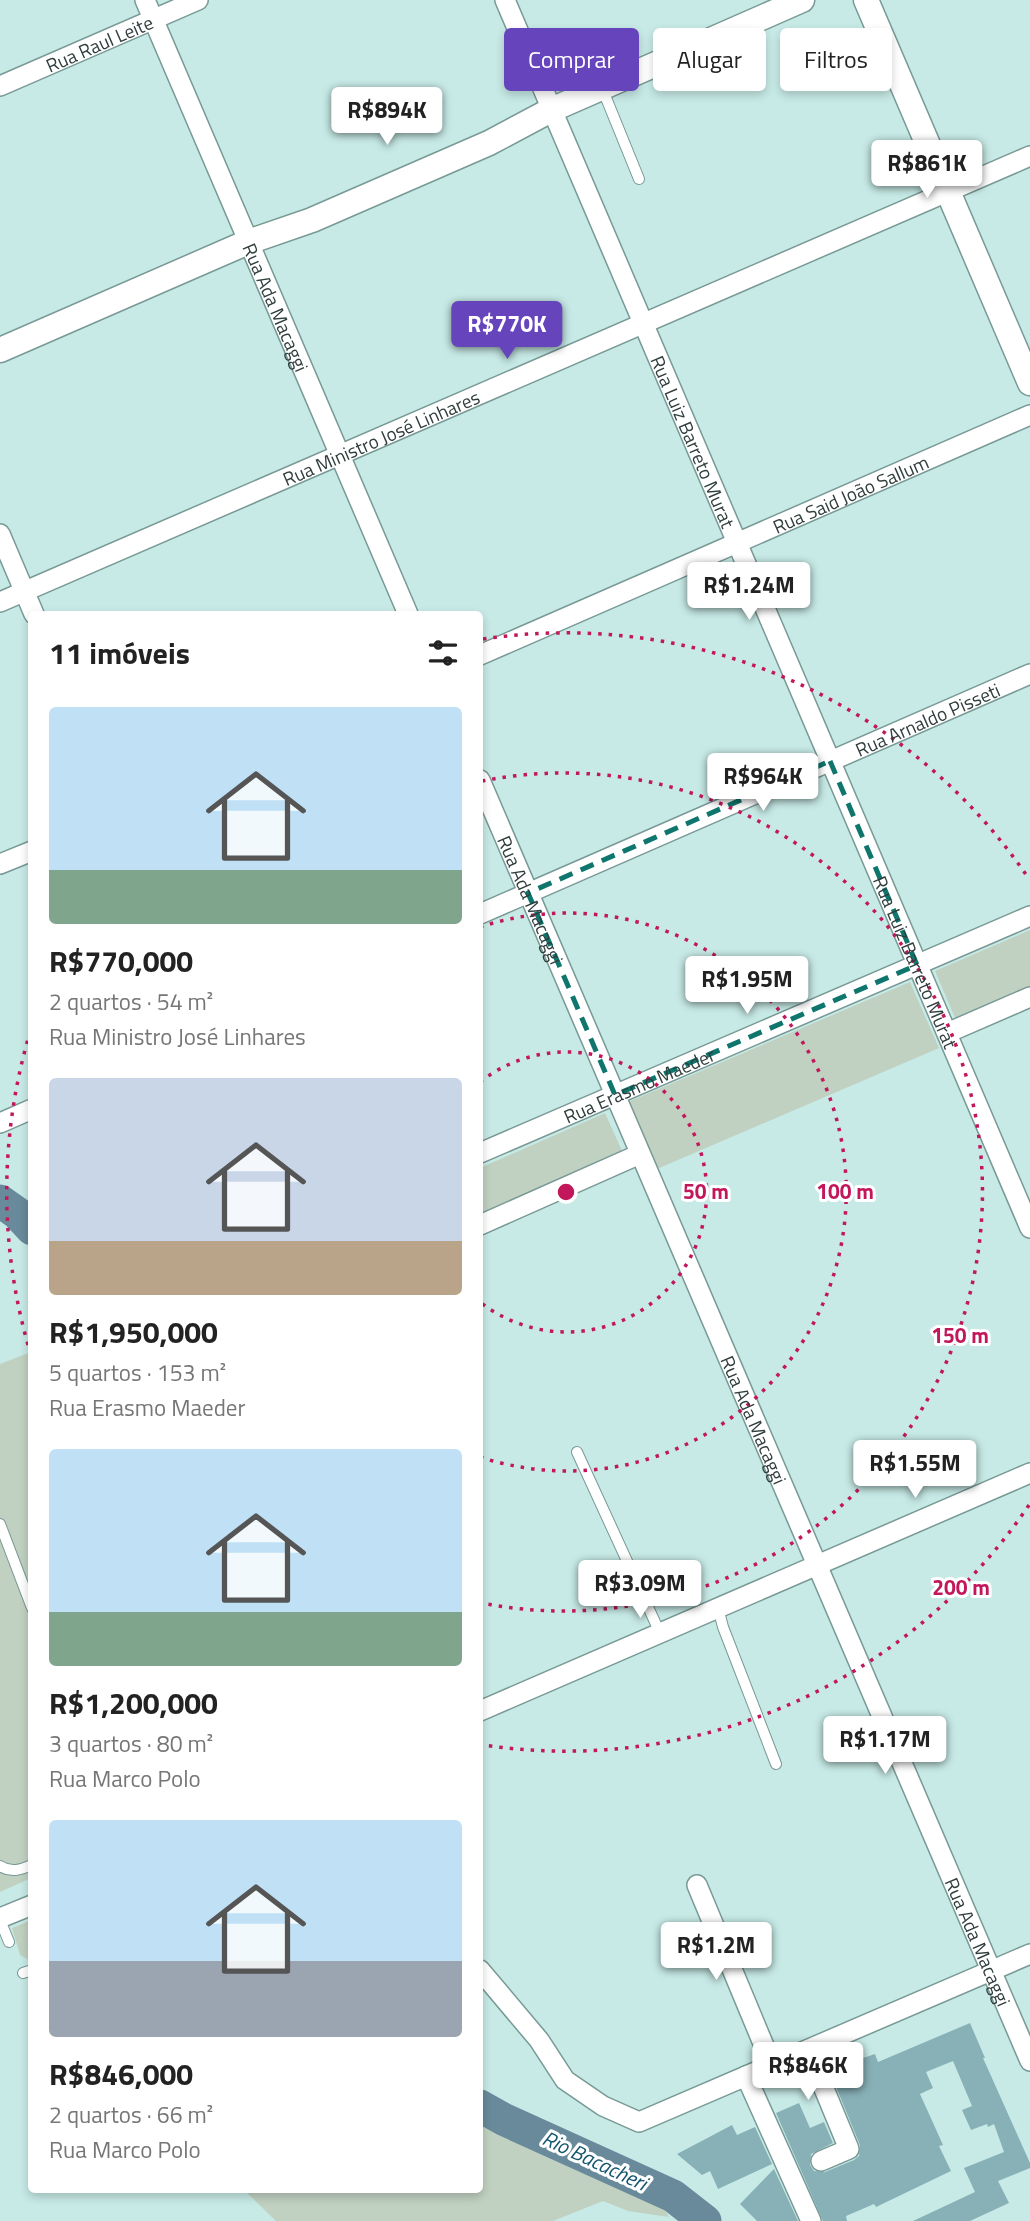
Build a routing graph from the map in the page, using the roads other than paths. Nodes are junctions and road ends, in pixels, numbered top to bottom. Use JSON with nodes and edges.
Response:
{"nodes":[{"id":1,"x":145,"y":0,"type":"edge"},
{"id":2,"x":198,"y":0,"type":"edge"},
{"id":3,"x":505,"y":0,"type":"edge"},
{"id":4,"x":802,"y":0,"type":"edge"},
{"id":5,"x":866,"y":0,"type":"edge"},
{"id":6,"x":153,"y":20,"type":"junction"},
{"id":7,"x":639,"y":72,"type":"edge"},
{"id":8,"x":0,"y":86,"type":"edge"},
{"id":9,"x":595,"y":91,"type":"edge"},
{"id":10,"x":603,"y":91,"type":"edge"},
{"id":11,"x":551,"y":110,"type":"junction"},
{"id":12,"x":1030,"y":156,"type":"edge"},
{"id":13,"x":639,"y":179,"type":"dead end"},
{"id":14,"x":948,"y":191,"type":"junction"},
{"id":15,"x":248,"y":242,"type":"junction"},
{"id":16,"x":643,"y":323,"type":"junction"},
{"id":17,"x":0,"y":350,"type":"edge"},
{"id":18,"x":1030,"y":383,"type":"edge"},
{"id":19,"x":1030,"y":415,"type":"edge"},
{"id":20,"x":340,"y":455,"type":"junction"},
{"id":21,"x":0,"y":534,"type":"edge"},
{"id":22,"x":737,"y":543,"type":"junction"},
{"id":23,"x":25,"y":592,"type":"junction"},
{"id":24,"x":0,"y":602,"type":"edge"},
{"id":25,"x":33,"y":611,"type":"edge"},
{"id":26,"x":407,"y":611,"type":"edge"},
{"id":27,"x":483,"y":654,"type":"edge"},
{"id":28,"x":1030,"y":674,"type":"edge"},
{"id":29,"x":830,"y":761,"type":"junction"},
{"id":30,"x":483,"y":787,"type":"edge"},
{"id":31,"x":28,"y":853,"type":"edge"},
{"id":32,"x":0,"y":864,"type":"edge"},
{"id":33,"x":528,"y":893,"type":"junction"},
{"id":34,"x":483,"y":913,"type":"edge"},
{"id":35,"x":1030,"y":916,"type":"edge"},
{"id":36,"x":918,"y":965,"type":"junction"},
{"id":37,"x":1030,"y":997,"type":"edge"},
{"id":38,"x":947,"y":1033,"type":"junction"},
{"id":39,"x":615,"y":1095,"type":"junction"},
{"id":40,"x":28,"y":1112,"type":"edge"},
{"id":41,"x":0,"y":1123,"type":"edge"},
{"id":42,"x":483,"y":1152,"type":"edge"},
{"id":43,"x":640,"y":1154,"type":"junction"},
{"id":44,"x":1028,"y":1220,"type":"edge"},
{"id":45,"x":483,"y":1224,"type":"edge"},
{"id":46,"x":577,"y":1452,"type":"dead end"},
{"id":47,"x":1030,"y":1473,"type":"edge"},
{"id":48,"x":0,"y":1524,"type":"edge"},
{"id":49,"x":817,"y":1565,"type":"junction"},
{"id":50,"x":28,"y":1598,"type":"edge"},
{"id":51,"x":718,"y":1608,"type":"junction"},
{"id":52,"x":660,"y":1633,"type":"junction"},
{"id":53,"x":483,"y":1710,"type":"edge"},
{"id":54,"x":775,"y":1763,"type":"dead end"},
{"id":55,"x":0,"y":1866,"type":"edge"},
{"id":56,"x":28,"y":1867,"type":"edge"},
{"id":57,"x":697,"y":1885,"type":"dead end"},
{"id":58,"x":28,"y":1907,"type":"edge"},
{"id":59,"x":0,"y":1919,"type":"edge"},
{"id":60,"x":9,"y":1941,"type":"dead end"},
{"id":61,"x":1030,"y":1954,"type":"edge"},
{"id":62,"x":991,"y":1971,"type":"junction"},
{"id":63,"x":483,"y":1974,"type":"edge"},
{"id":64,"x":808,"y":2050,"type":"junction"},
{"id":65,"x":1030,"y":2062,"type":"edge"},
{"id":66,"x":772,"y":2065,"type":"junction"},
{"id":67,"x":746,"y":2076,"type":"junction"},
{"id":68,"x":821,"y":2161,"type":"dead end"},
{"id":69,"x":811,"y":2221,"type":"edge"}],
"edges":[{"from":1,"to":6,"type":"street","name":"Rua Ada Macaggi"},
{"from":2,"to":6,"type":"street","name":"Rua Raul Leite"},
{"from":3,"to":11,"type":"street","name":"Rua Luiz Barreto Murat"},
{"from":4,"to":7,"type":"street"},
{"from":5,"to":14,"type":"street"},
{"from":6,"to":8,"type":"street","name":"Rua Raul Leite"},
{"from":6,"to":15,"type":"street","name":"Rua Ada Macaggi"},
{"from":9,"to":11,"type":"street"},
{"from":10,"to":13,"type":"lane"},
{"from":11,"to":15,"type":"street"},
{"from":11,"to":16,"type":"street","name":"Rua Luiz Barreto Murat"},
{"from":12,"to":14,"type":"street","name":"Rua Ministro José Linhares"},
{"from":14,"to":16,"type":"street","name":"Rua Ministro José Linhares"},
{"from":14,"to":18,"type":"street"},
{"from":15,"to":17,"type":"street"},
{"from":15,"to":20,"type":"street","name":"Rua Ada Macaggi"},
{"from":16,"to":20,"type":"street","name":"Rua Ministro José Linhares"},
{"from":16,"to":22,"type":"street","name":"Rua Luiz Barreto Murat"},
{"from":19,"to":22,"type":"street","name":"Rua Said João Sallum"},
{"from":20,"to":23,"type":"street","name":"Rua Ministro José Linhares"},
{"from":20,"to":26,"type":"street","name":"Rua Ada Macaggi"},
{"from":21,"to":23,"type":"street"},
{"from":22,"to":27,"type":"street","name":"Rua Said João Sallum"},
{"from":22,"to":29,"type":"street","name":"Rua Luiz Barreto Murat"},
{"from":23,"to":24,"type":"street","name":"Rua Ministro José Linhares"},
{"from":23,"to":25,"type":"street"},
{"from":28,"to":29,"type":"street","name":"Rua Arnaldo Pisseti"},
{"from":29,"to":33,"type":"street","name":"Rua Arnaldo Pisseti"},
{"from":29,"to":36,"type":"street","name":"Rua Luiz Barreto Murat"},
{"from":30,"to":33,"type":"street","name":"Rua Ada Macaggi"},
{"from":31,"to":32,"type":"street"},
{"from":33,"to":34,"type":"street","name":"Rua Arnaldo Pisseti"},
{"from":33,"to":39,"type":"street","name":"Rua Ada Macaggi"},
{"from":35,"to":36,"type":"street","name":"Rua Erasmo Maeder"},
{"from":36,"to":38,"type":"street","name":"Rua Luiz Barreto Murat"},
{"from":36,"to":39,"type":"street","name":"Rua Erasmo Maeder"},
{"from":37,"to":38,"type":"street"},
{"from":38,"to":44,"type":"street","name":"Rua Luiz Barreto Murat"},
{"from":39,"to":42,"type":"street","name":"Rua Erasmo Maeder"},
{"from":39,"to":43,"type":"street","name":"Rua Ada Macaggi"},
{"from":40,"to":41,"type":"street"},
{"from":43,"to":45,"type":"street"},
{"from":43,"to":49,"type":"street","name":"Rua Ada Macaggi"},
{"from":46,"to":52,"type":"lane"},
{"from":47,"to":49,"type":"street"},
{"from":48,"to":50,"type":"lane"},
{"from":49,"to":51,"type":"street"},
{"from":49,"to":62,"type":"street","name":"Rua Ada Macaggi"},
{"from":51,"to":52,"type":"street"},
{"from":51,"to":54,"type":"lane"},
{"from":52,"to":53,"type":"street"},
{"from":55,"to":56,"type":"lane"},
{"from":57,"to":66,"type":"street"},
{"from":58,"to":59,"type":"street"},
{"from":59,"to":60,"type":"lane"},
{"from":61,"to":62,"type":"street"},
{"from":62,"to":64,"type":"street"},
{"from":62,"to":65,"type":"street","name":"Rua Ada Macaggi"},
{"from":63,"to":67,"type":"street"},
{"from":64,"to":66,"type":"street"},
{"from":64,"to":68,"type":"street"},
{"from":66,"to":67,"type":"street"},
{"from":67,"to":69,"type":"street"}]}
